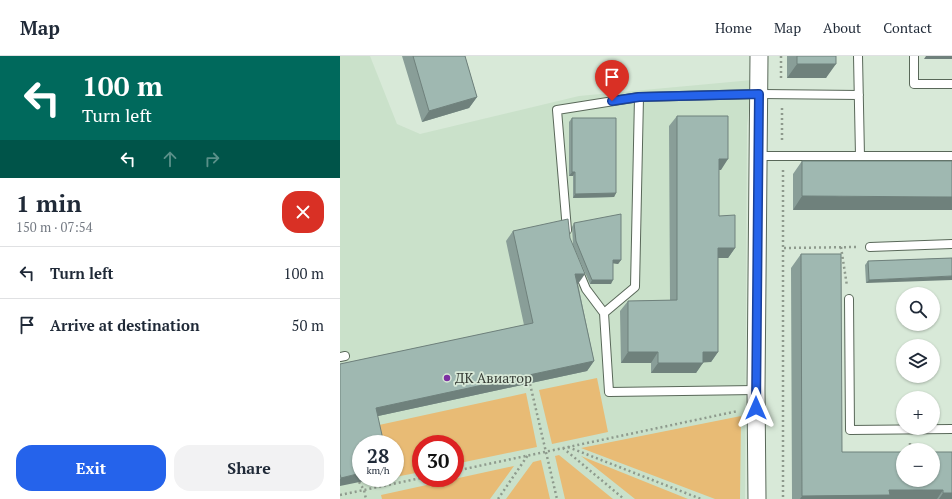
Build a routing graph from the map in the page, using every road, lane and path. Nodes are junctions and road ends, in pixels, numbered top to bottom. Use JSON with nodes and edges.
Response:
{"nodes":[{"id":1,"x":759,"y":56,"type":"edge"},
{"id":2,"x":781,"y":56,"type":"edge"},
{"id":3,"x":858,"y":56,"type":"edge"},
{"id":4,"x":914,"y":56,"type":"edge"},
{"id":5,"x":952,"y":84,"type":"edge"},
{"id":6,"x":759,"y":94,"type":"junction"},
{"id":7,"x":781,"y":94,"type":"junction"},
{"id":8,"x":859,"y":95,"type":"junction"},
{"id":9,"x":639,"y":97,"type":"junction"},
{"id":10,"x":758,"y":156,"type":"junction"},
{"id":11,"x":782,"y":156,"type":"junction"},
{"id":12,"x":860,"y":156,"type":"junction"},
{"id":13,"x":952,"y":156,"type":"edge"},
{"id":14,"x":567,"y":238,"type":"edge"},
{"id":15,"x":952,"y":244,"type":"edge"},
{"id":16,"x":870,"y":246,"type":"joint"},
{"id":17,"x":841,"y":247,"type":"junction"},
{"id":18,"x":784,"y":248,"type":"junction"},
{"id":19,"x":574,"y":260,"type":"edge"},
{"id":20,"x":849,"y":299,"type":"joint"},
{"id":21,"x":604,"y":313,"type":"junction"},
{"id":22,"x":530,"y":384,"type":"edge"},
{"id":23,"x":756,"y":390,"type":"junction"},
{"id":24,"x":756,"y":408,"type":"junction"},
{"id":25,"x":952,"y":429,"type":"edge"},
{"id":26,"x":568,"y":446,"type":"junction"},
{"id":27,"x":563,"y":448,"type":"junction"},
{"id":28,"x":545,"y":451,"type":"junction"},
{"id":29,"x":529,"y":455,"type":"junction"},
{"id":30,"x":464,"y":469,"type":"edge"},
{"id":31,"x":412,"y":480,"type":"edge"},
{"id":32,"x":362,"y":487,"type":"edge"},
{"id":33,"x":364,"y":490,"type":"junction"},
{"id":34,"x":340,"y":495,"type":"edge"},
{"id":35,"x":366,"y":499,"type":"edge"},
{"id":36,"x":498,"y":499,"type":"edge"},
{"id":37,"x":557,"y":499,"type":"edge"},
{"id":38,"x":624,"y":499,"type":"edge"},
{"id":39,"x":702,"y":499,"type":"edge"},
{"id":40,"x":757,"y":499,"type":"edge"},
{"id":41,"x":783,"y":499,"type":"edge"}],
"edges":[{"from":1,"to":6,"type":"street"},
{"from":2,"to":7,"type":"path"},
{"from":3,"to":8,"type":"lane"},
{"from":4,"to":5,"type":"lane"},
{"from":6,"to":7,"type":"lane"},
{"from":6,"to":9,"type":"lane"},
{"from":6,"to":10,"type":"street"},
{"from":7,"to":8,"type":"lane"},
{"from":7,"to":11,"type":"path"},
{"from":8,"to":12,"type":"lane"},
{"from":9,"to":14,"type":"lane"},
{"from":9,"to":21,"type":"lane"},
{"from":10,"to":11,"type":"lane"},
{"from":10,"to":23,"type":"street"},
{"from":11,"to":12,"type":"lane"},
{"from":11,"to":18,"type":"path"},
{"from":12,"to":13,"type":"lane"},
{"from":15,"to":16,"type":"lane"},
{"from":16,"to":17,"type":"path"},
{"from":17,"to":18,"type":"path"},
{"from":17,"to":20,"type":"path"},
{"from":18,"to":41,"type":"path"},
{"from":19,"to":21,"type":"lane"},
{"from":20,"to":25,"type":"lane"},
{"from":21,"to":23,"type":"lane"},
{"from":22,"to":28,"type":"path"},
{"from":23,"to":24,"type":"street"},
{"from":24,"to":26,"type":"path"},
{"from":24,"to":40,"type":"street"},
{"from":26,"to":27,"type":"path"},
{"from":26,"to":39,"type":"path"},
{"from":27,"to":28,"type":"path"},
{"from":27,"to":38,"type":"path"},
{"from":28,"to":29,"type":"path"},
{"from":28,"to":37,"type":"path"},
{"from":29,"to":30,"type":"path"},
{"from":29,"to":36,"type":"path"},
{"from":31,"to":33,"type":"path"},
{"from":32,"to":33,"type":"path"},
{"from":33,"to":34,"type":"path"},
{"from":33,"to":35,"type":"path"}]}
